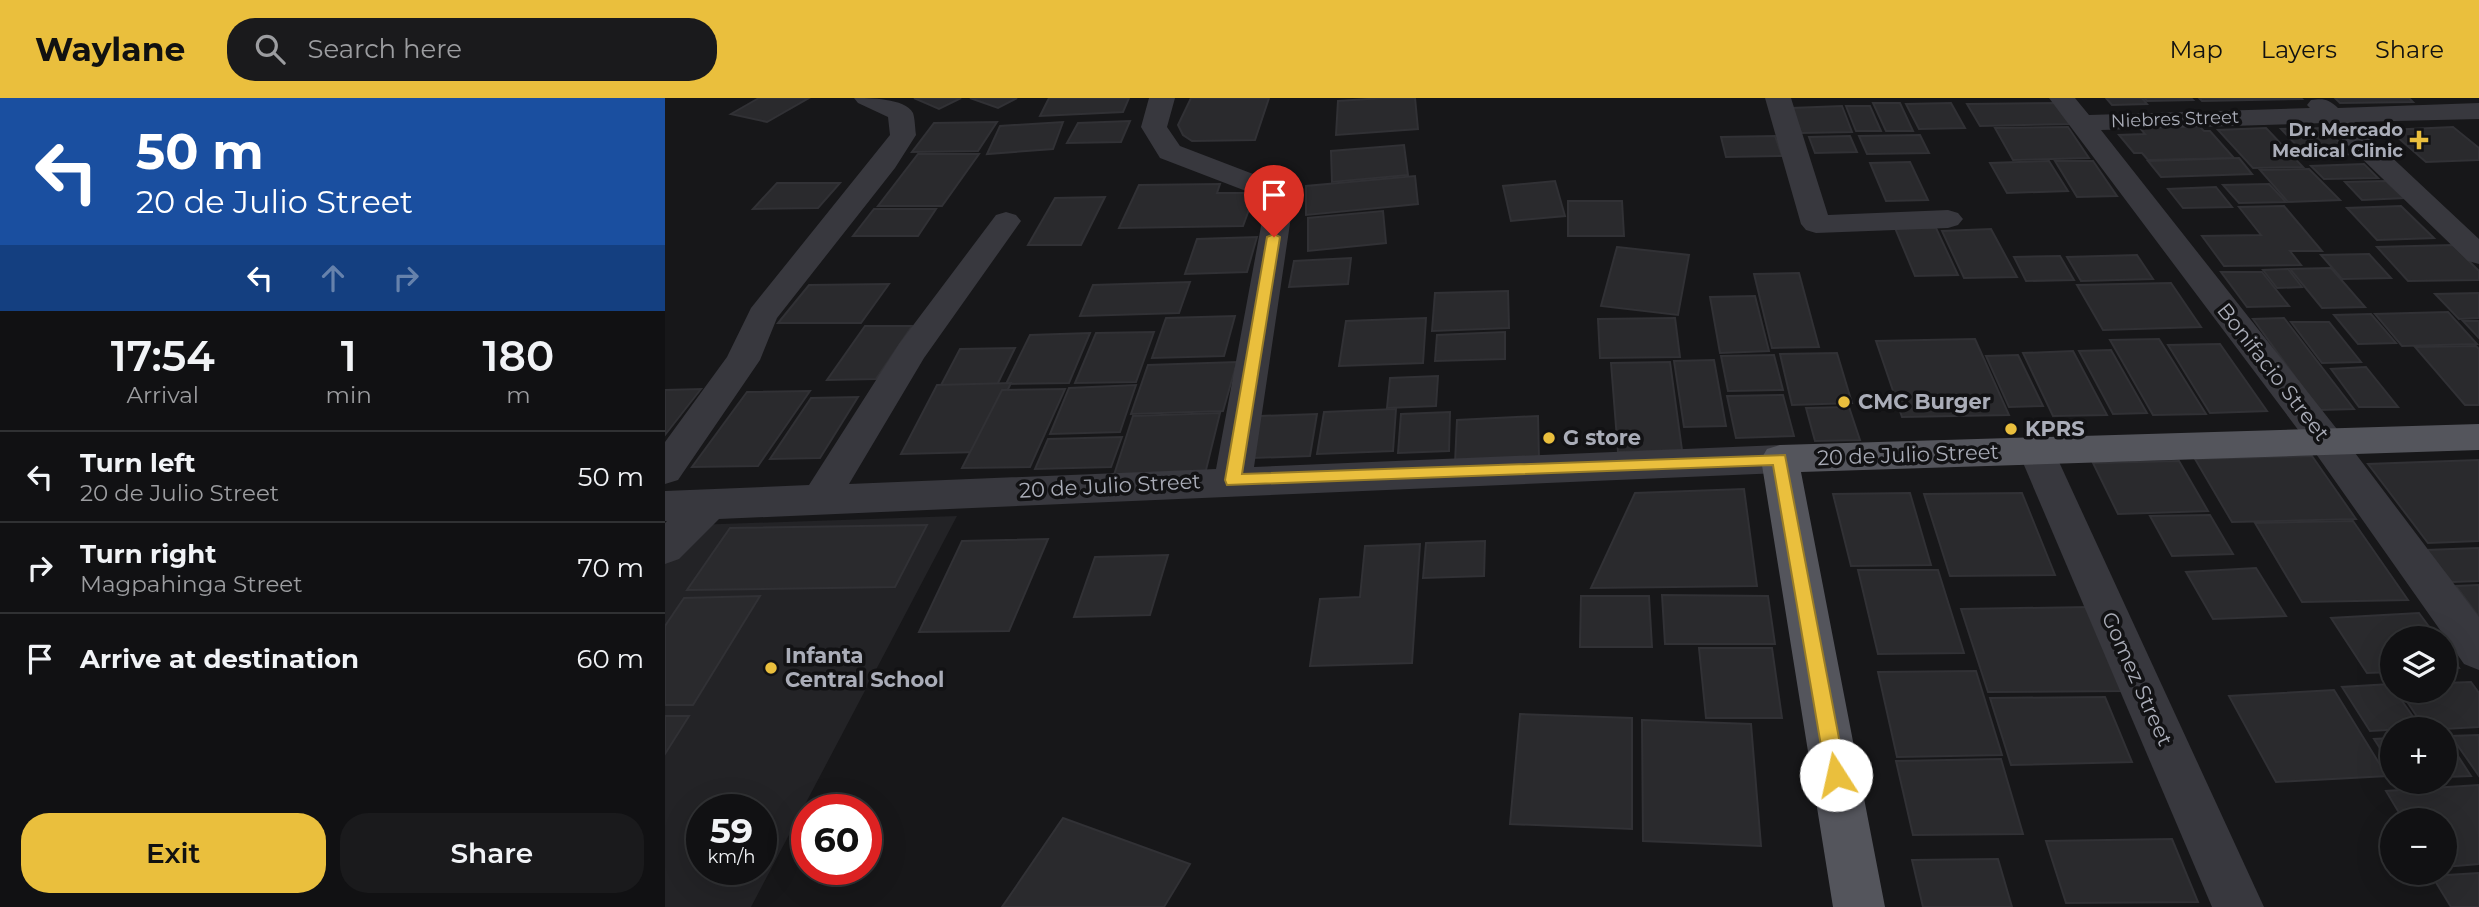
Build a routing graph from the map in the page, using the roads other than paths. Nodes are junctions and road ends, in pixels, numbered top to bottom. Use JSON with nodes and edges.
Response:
{"nodes":[{"id":1,"x":867,"y":98,"type":"edge"},
{"id":2,"x":1163,"y":98,"type":"edge"},
{"id":3,"x":1778,"y":98,"type":"edge"},
{"id":4,"x":2062,"y":98,"type":"edge"},
{"id":5,"x":2321,"y":106,"type":"edge"},
{"id":6,"x":2479,"y":111,"type":"edge"},
{"id":7,"x":2080,"y":122,"type":"junction"},
{"id":8,"x":1948,"y":219,"type":"dead end"},
{"id":9,"x":1006,"y":221,"type":"dead end"},
{"id":10,"x":2479,"y":255,"type":"edge"},
{"id":11,"x":2479,"y":437,"type":"edge"},
{"id":12,"x":2327,"y":442,"type":"junction"},
{"id":13,"x":2036,"y":451,"type":"junction"},
{"id":14,"x":1780,"y":459,"type":"junction"},
{"id":15,"x":665,"y":470,"type":"edge"},
{"id":16,"x":1233,"y":480,"type":"junction"},
{"id":17,"x":820,"y":499,"type":"junction"},
{"id":18,"x":709,"y":503,"type":"junction"},
{"id":19,"x":665,"y":506,"type":"edge"},
{"id":20,"x":665,"y":548,"type":"edge"},
{"id":21,"x":2479,"y":651,"type":"edge"},
{"id":22,"x":1859,"y":907,"type":"edge"},
{"id":23,"x":2238,"y":907,"type":"edge"}],
"edges":[{"from":1,"to":15,"type":"street"},
{"from":2,"to":16,"type":"street"},
{"from":3,"to":8,"type":"street"},
{"from":4,"to":7,"type":"street","name":"Bonifacio Street"},
{"from":5,"to":6,"type":"street","name":"Niebres Street"},
{"from":5,"to":7,"type":"street","name":"Niebres Street"},
{"from":5,"to":10,"type":"street"},
{"from":7,"to":12,"type":"street","name":"Bonifacio Street"},
{"from":9,"to":17,"type":"street"},
{"from":11,"to":12,"type":"main road","name":"20 de Julio Street"},
{"from":12,"to":13,"type":"main road","name":"20 de Julio Street"},
{"from":12,"to":21,"type":"street","name":"Bonifacio Street"},
{"from":13,"to":14,"type":"main road","name":"20 de Julio Street"},
{"from":13,"to":23,"type":"street","name":"Gomez Street"},
{"from":14,"to":16,"type":"street","name":"20 de Julio Street"},
{"from":14,"to":22,"type":"main road"},
{"from":16,"to":17,"type":"street","name":"20 de Julio Street"},
{"from":17,"to":18,"type":"street","name":"20 de Julio Street"},
{"from":18,"to":19,"type":"street","name":"20 de Julio Street"},
{"from":18,"to":20,"type":"street"}]}
